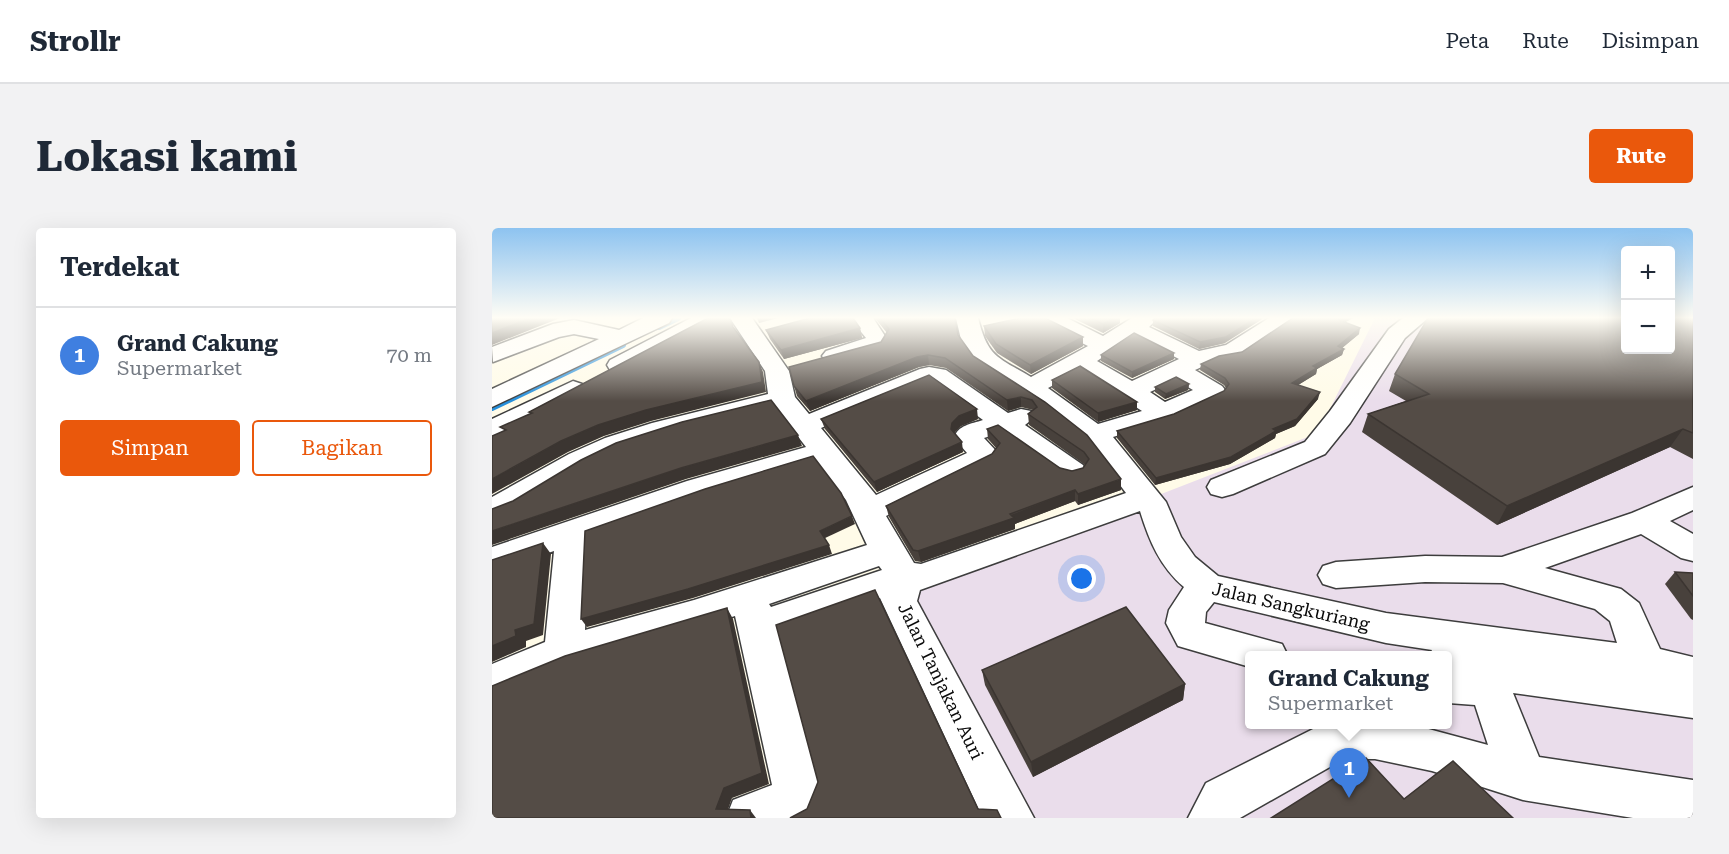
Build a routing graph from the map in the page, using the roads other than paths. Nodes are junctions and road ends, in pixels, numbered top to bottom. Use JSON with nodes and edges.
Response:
{"nodes":[{"id":1,"x":1104,"y":345,"type":"edge"},
{"id":2,"x":518,"y":346,"type":"edge"},
{"id":3,"x":611,"y":346,"type":"edge"},
{"id":4,"x":643,"y":346,"type":"edge"},
{"id":5,"x":770,"y":346,"type":"edge"},
{"id":6,"x":869,"y":346,"type":"edge"},
{"id":7,"x":974,"y":346,"type":"edge"},
{"id":8,"x":1166,"y":346,"type":"edge"},
{"id":9,"x":1241,"y":346,"type":"edge"},
{"id":10,"x":1389,"y":346,"type":"edge"},
{"id":11,"x":493,"y":355,"type":"edge"},
{"id":12,"x":1080,"y":361,"type":"junction"},
{"id":13,"x":1189,"y":366,"type":"junction"},
{"id":14,"x":576,"y":374,"type":"junction"},
{"id":15,"x":793,"y":374,"type":"junction"},
{"id":16,"x":1030,"y":388,"type":"junction"},
{"id":17,"x":1131,"y":391,"type":"junction"},
{"id":18,"x":497,"y":393,"type":"edge"},
{"id":19,"x":1056,"y":404,"type":"junction"},
{"id":20,"x":1163,"y":413,"type":"junction"},
{"id":21,"x":1005,"y":423,"type":"junction"},
{"id":22,"x":802,"y":426,"type":"junction"},
{"id":23,"x":492,"y":430,"type":"edge"},
{"id":24,"x":1094,"y":434,"type":"junction"},
{"id":25,"x":823,"y":451,"type":"junction"},
{"id":26,"x":1072,"y":471,"type":"edge"},
{"id":27,"x":1222,"y":487,"type":"dead end"},
{"id":28,"x":1693,"y":497,"type":"edge"},
{"id":29,"x":1145,"y":498,"type":"junction"},
{"id":30,"x":492,"y":510,"type":"edge"},
{"id":31,"x":868,"y":512,"type":"junction"},
{"id":32,"x":1644,"y":521,"type":"junction"},
{"id":33,"x":573,"y":531,"type":"junction"},
{"id":34,"x":1693,"y":549,"type":"edge"},
{"id":35,"x":492,"y":560,"type":"edge"},
{"id":36,"x":897,"y":563,"type":"junction"},
{"id":37,"x":1503,"y":570,"type":"junction"},
{"id":38,"x":1336,"y":575,"type":"dead end"},
{"id":39,"x":1199,"y":594,"type":"junction"},
{"id":40,"x":754,"y":611,"type":"junction"},
{"id":41,"x":1386,"y":628,"type":"junction"},
{"id":42,"x":1250,"y":651,"type":"edge"},
{"id":43,"x":1427,"y":651,"type":"edge"},
{"id":44,"x":564,"y":652,"type":"junction"},
{"id":45,"x":1467,"y":676,"type":"edge"},
{"id":46,"x":1673,"y":682,"type":"edge"},
{"id":47,"x":492,"y":683,"type":"edge"},
{"id":48,"x":1523,"y":777,"type":"junction"},
{"id":49,"x":1693,"y":804,"type":"edge"},
{"id":50,"x":751,"y":818,"type":"edge"},
{"id":51,"x":1009,"y":818,"type":"edge"},
{"id":52,"x":1213,"y":818,"type":"edge"}],
"edges":[{"from":1,"to":12,"type":"street"},
{"from":2,"to":11,"type":"street"},
{"from":3,"to":14,"type":"street"},
{"from":4,"to":14,"type":"street"},
{"from":5,"to":15,"type":"street"},
{"from":6,"to":15,"type":"street"},
{"from":7,"to":16,"type":"street","name":"Jalan Sangkuriang"},
{"from":8,"to":13,"type":"street"},
{"from":9,"to":13,"type":"street"},
{"from":10,"to":27,"type":"street"},
{"from":12,"to":16,"type":"street"},
{"from":12,"to":17,"type":"street"},
{"from":13,"to":17,"type":"street"},
{"from":13,"to":20,"type":"street"},
{"from":14,"to":18,"type":"street"},
{"from":14,"to":23,"type":"street"},
{"from":15,"to":22,"type":"street"},
{"from":15,"to":30,"type":"street"},
{"from":16,"to":19,"type":"street","name":"Jalan Sangkuriang"},
{"from":17,"to":20,"type":"street"},
{"from":19,"to":21,"type":"street"},
{"from":19,"to":24,"type":"street","name":"Jalan Sangkuriang"},
{"from":20,"to":24,"type":"street"},
{"from":21,"to":22,"type":"street"},
{"from":21,"to":26,"type":"street"},
{"from":21,"to":31,"type":"street"},
{"from":22,"to":25,"type":"street"},
{"from":24,"to":29,"type":"street","name":"Jalan Sangkuriang"},
{"from":25,"to":31,"type":"street"},
{"from":25,"to":33,"type":"street"},
{"from":28,"to":32,"type":"street"},
{"from":29,"to":36,"type":"street","name":"Jalan Tanjakan Auri"},
{"from":29,"to":39,"type":"street","name":"Jalan Sangkuriang"},
{"from":31,"to":36,"type":"street"},
{"from":32,"to":34,"type":"street"},
{"from":32,"to":37,"type":"street"},
{"from":33,"to":35,"type":"street"},
{"from":33,"to":44,"type":"street"},
{"from":36,"to":40,"type":"street"},
{"from":36,"to":51,"type":"street","name":"Jalan Tanjakan Auri"},
{"from":37,"to":38,"type":"street"},
{"from":37,"to":46,"type":"street"},
{"from":39,"to":41,"type":"street","name":"Jalan Sangkuriang"},
{"from":39,"to":42,"type":"street"},
{"from":40,"to":44,"type":"street"},
{"from":40,"to":50,"type":"street"},
{"from":41,"to":43,"type":"street","name":"Jalan Sangkuriang"},
{"from":41,"to":46,"type":"street","name":"Jalan Sangkuriang"},
{"from":44,"to":47,"type":"street"},
{"from":45,"to":46,"type":"street"},
{"from":45,"to":48,"type":"street"},
{"from":48,"to":49,"type":"street"},
{"from":48,"to":52,"type":"street"}]}
